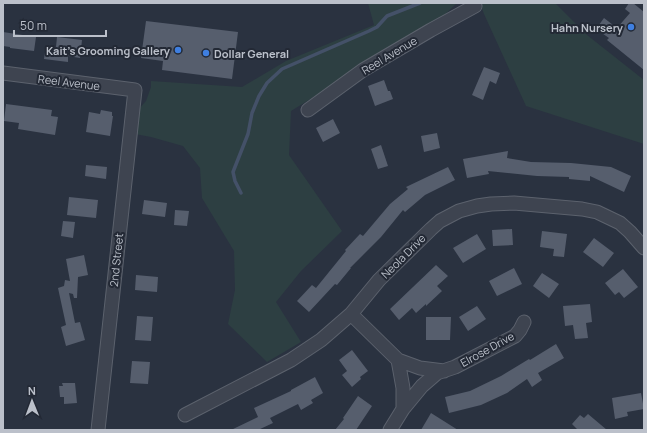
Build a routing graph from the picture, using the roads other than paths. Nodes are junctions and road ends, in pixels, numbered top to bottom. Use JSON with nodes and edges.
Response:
{"nodes":[{"id":1,"x":475,"y":4,"type":"edge"},
{"id":2,"x":3,"y":73,"type":"edge"},
{"id":3,"x":135,"y":90,"type":"joint"},
{"id":4,"x":308,"y":110,"type":"dead end"},
{"id":5,"x":644,"y":248,"type":"edge"},
{"id":6,"x":351,"y":314,"type":"junction"},
{"id":7,"x":524,"y":322,"type":"dead end"},
{"id":8,"x":398,"y":360,"type":"junction"},
{"id":9,"x":444,"y":371,"type":"junction"},
{"id":10,"x":403,"y":409,"type":"junction"},
{"id":11,"x":185,"y":415,"type":"dead end"},
{"id":12,"x":98,"y":430,"type":"edge"},
{"id":13,"x":390,"y":430,"type":"edge"}],
"edges":[{"from":1,"to":4,"type":"street","name":"Reel Avenue"},
{"from":2,"to":3,"type":"street","name":"Reel Avenue"},
{"from":3,"to":12,"type":"street","name":"2nd Street"},
{"from":5,"to":6,"type":"street","name":"Neola Drive"},
{"from":6,"to":8,"type":"street"},
{"from":6,"to":11,"type":"street","name":"Neola Drive"},
{"from":7,"to":9,"type":"street","name":"Elrose Drive"},
{"from":8,"to":9,"type":"street"},
{"from":8,"to":10,"type":"street"},
{"from":9,"to":10,"type":"street","name":"Elrose Drive"},
{"from":10,"to":13,"type":"street","name":"Elrose Drive"}]}
